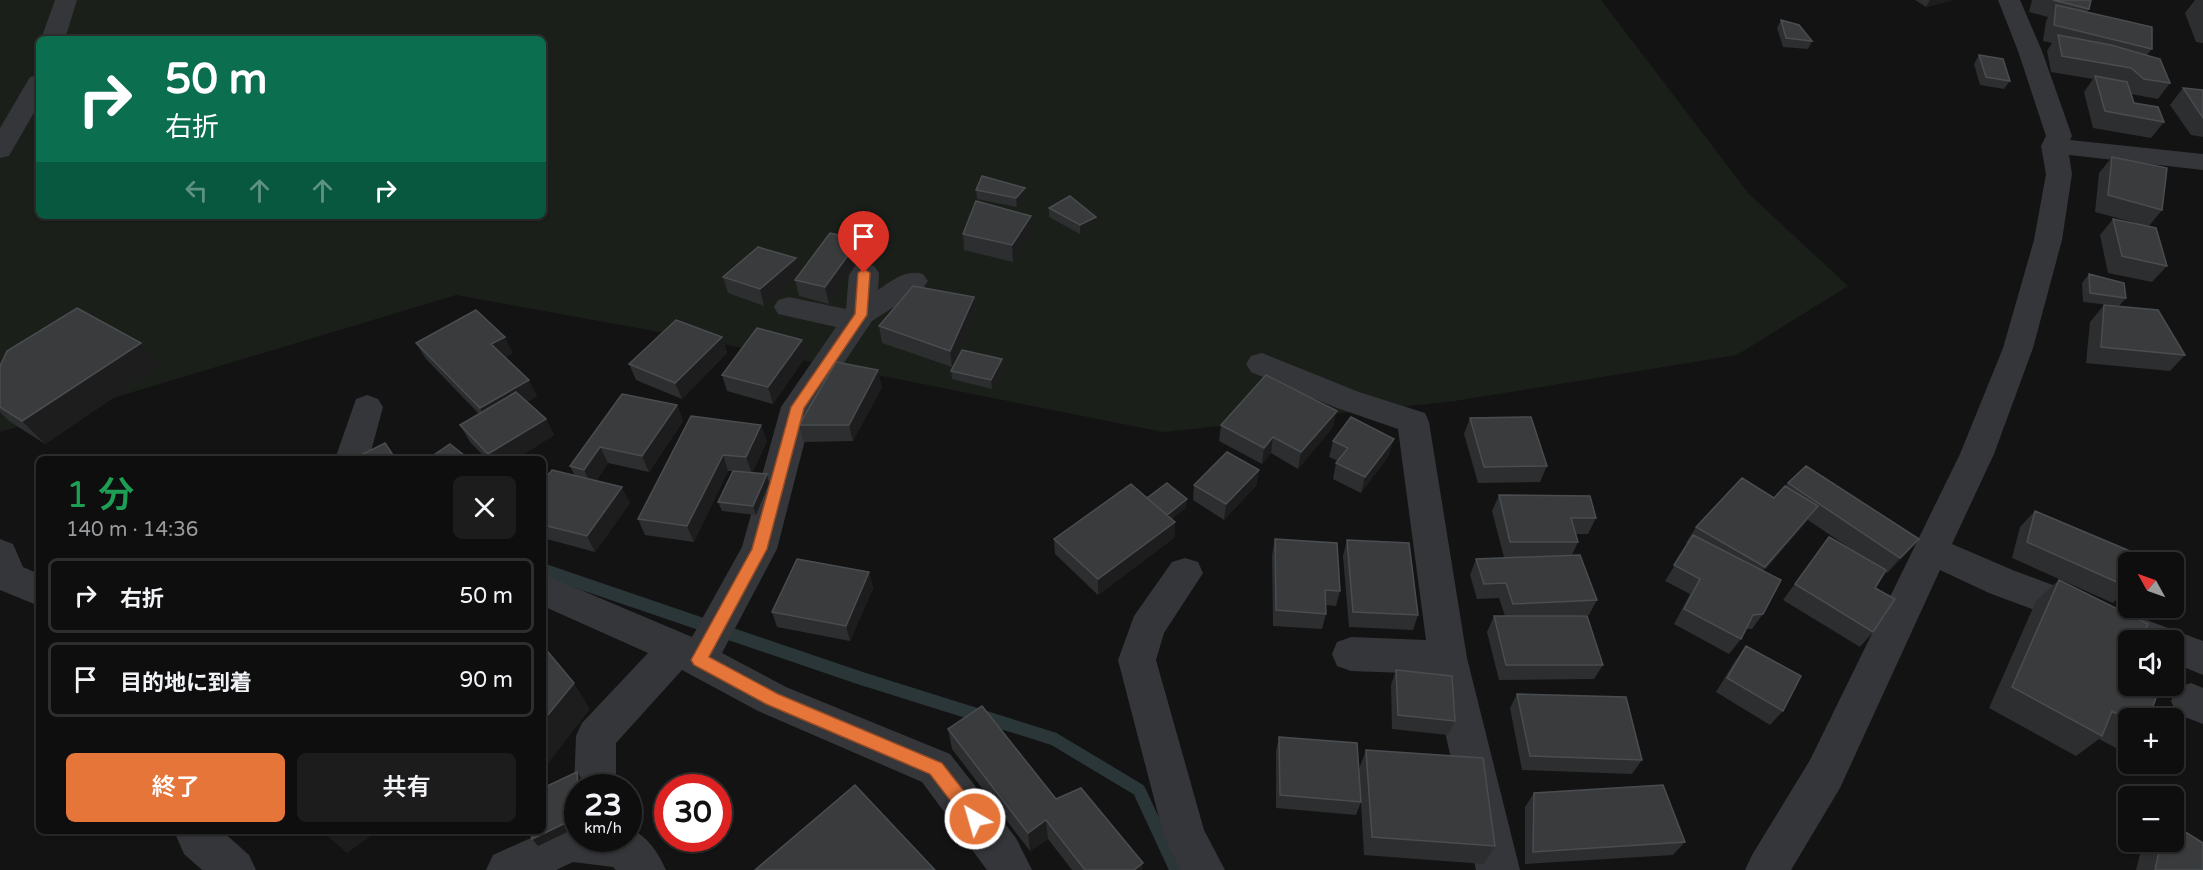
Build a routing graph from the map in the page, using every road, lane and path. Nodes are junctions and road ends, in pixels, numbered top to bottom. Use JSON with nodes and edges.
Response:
{"nodes":[{"id":1,"x":66,"y":0,"type":"edge"},
{"id":2,"x":2009,"y":0,"type":"edge"},
{"id":3,"x":54,"y":36,"type":"edge"},
{"id":4,"x":36,"y":87,"type":"edge"},
{"id":5,"x":2054,"y":146,"type":"junction"},
{"id":6,"x":0,"y":150,"type":"edge"},
{"id":7,"x":2203,"y":162,"type":"edge"},
{"id":8,"x":864,"y":273,"type":"dead end"},
{"id":9,"x":912,"y":281,"type":"dead end"},
{"id":10,"x":789,"y":307,"type":"dead end"},
{"id":11,"x":858,"y":318,"type":"junction"},
{"id":12,"x":1262,"y":364,"type":"dead end"},
{"id":13,"x":367,"y":407,"type":"dead end"},
{"id":14,"x":353,"y":456,"type":"edge"},
{"id":15,"x":1931,"y":550,"type":"junction"},
{"id":16,"x":0,"y":554,"type":"edge"},
{"id":17,"x":1185,"y":573,"type":"dead end"},
{"id":18,"x":36,"y":590,"type":"edge"},
{"id":19,"x":546,"y":590,"type":"edge"},
{"id":20,"x":2134,"y":630,"type":"edge"},
{"id":21,"x":703,"y":640,"type":"junction"},
{"id":22,"x":2184,"y":650,"type":"edge"},
{"id":23,"x":1351,"y":654,"type":"dead end"},
{"id":24,"x":1448,"y":658,"type":"junction"},
{"id":25,"x":2203,"y":658,"type":"edge"},
{"id":26,"x":595,"y":774,"type":"edge"},
{"id":27,"x":196,"y":834,"type":"edge"},
{"id":28,"x":564,"y":844,"type":"edge"},
{"id":29,"x":628,"y":852,"type":"edge"},
{"id":30,"x":234,"y":870,"type":"edge"},
{"id":31,"x":508,"y":870,"type":"edge"},
{"id":32,"x":644,"y":870,"type":"edge"},
{"id":33,"x":1010,"y":870,"type":"edge"},
{"id":34,"x":1203,"y":870,"type":"edge"},
{"id":35,"x":1498,"y":870,"type":"edge"},
{"id":36,"x":1767,"y":870,"type":"edge"}],
"edges":[{"from":1,"to":3,"type":"street"},
{"from":2,"to":5,"type":"street"},
{"from":4,"to":6,"type":"street"},
{"from":5,"to":7,"type":"street"},
{"from":5,"to":15,"type":"street"},
{"from":8,"to":11,"type":"street"},
{"from":9,"to":11,"type":"street"},
{"from":10,"to":11,"type":"street"},
{"from":11,"to":21,"type":"street"},
{"from":12,"to":24,"type":"street"},
{"from":13,"to":14,"type":"street"},
{"from":15,"to":20,"type":"street"},
{"from":15,"to":36,"type":"street"},
{"from":16,"to":18,"type":"street"},
{"from":17,"to":34,"type":"street"},
{"from":19,"to":21,"type":"street"},
{"from":21,"to":26,"type":"street"},
{"from":21,"to":33,"type":"street"},
{"from":22,"to":25,"type":"street"},
{"from":23,"to":24,"type":"street"},
{"from":24,"to":35,"type":"street"},
{"from":27,"to":30,"type":"street"},
{"from":28,"to":31,"type":"street"},
{"from":29,"to":32,"type":"street"}]}
